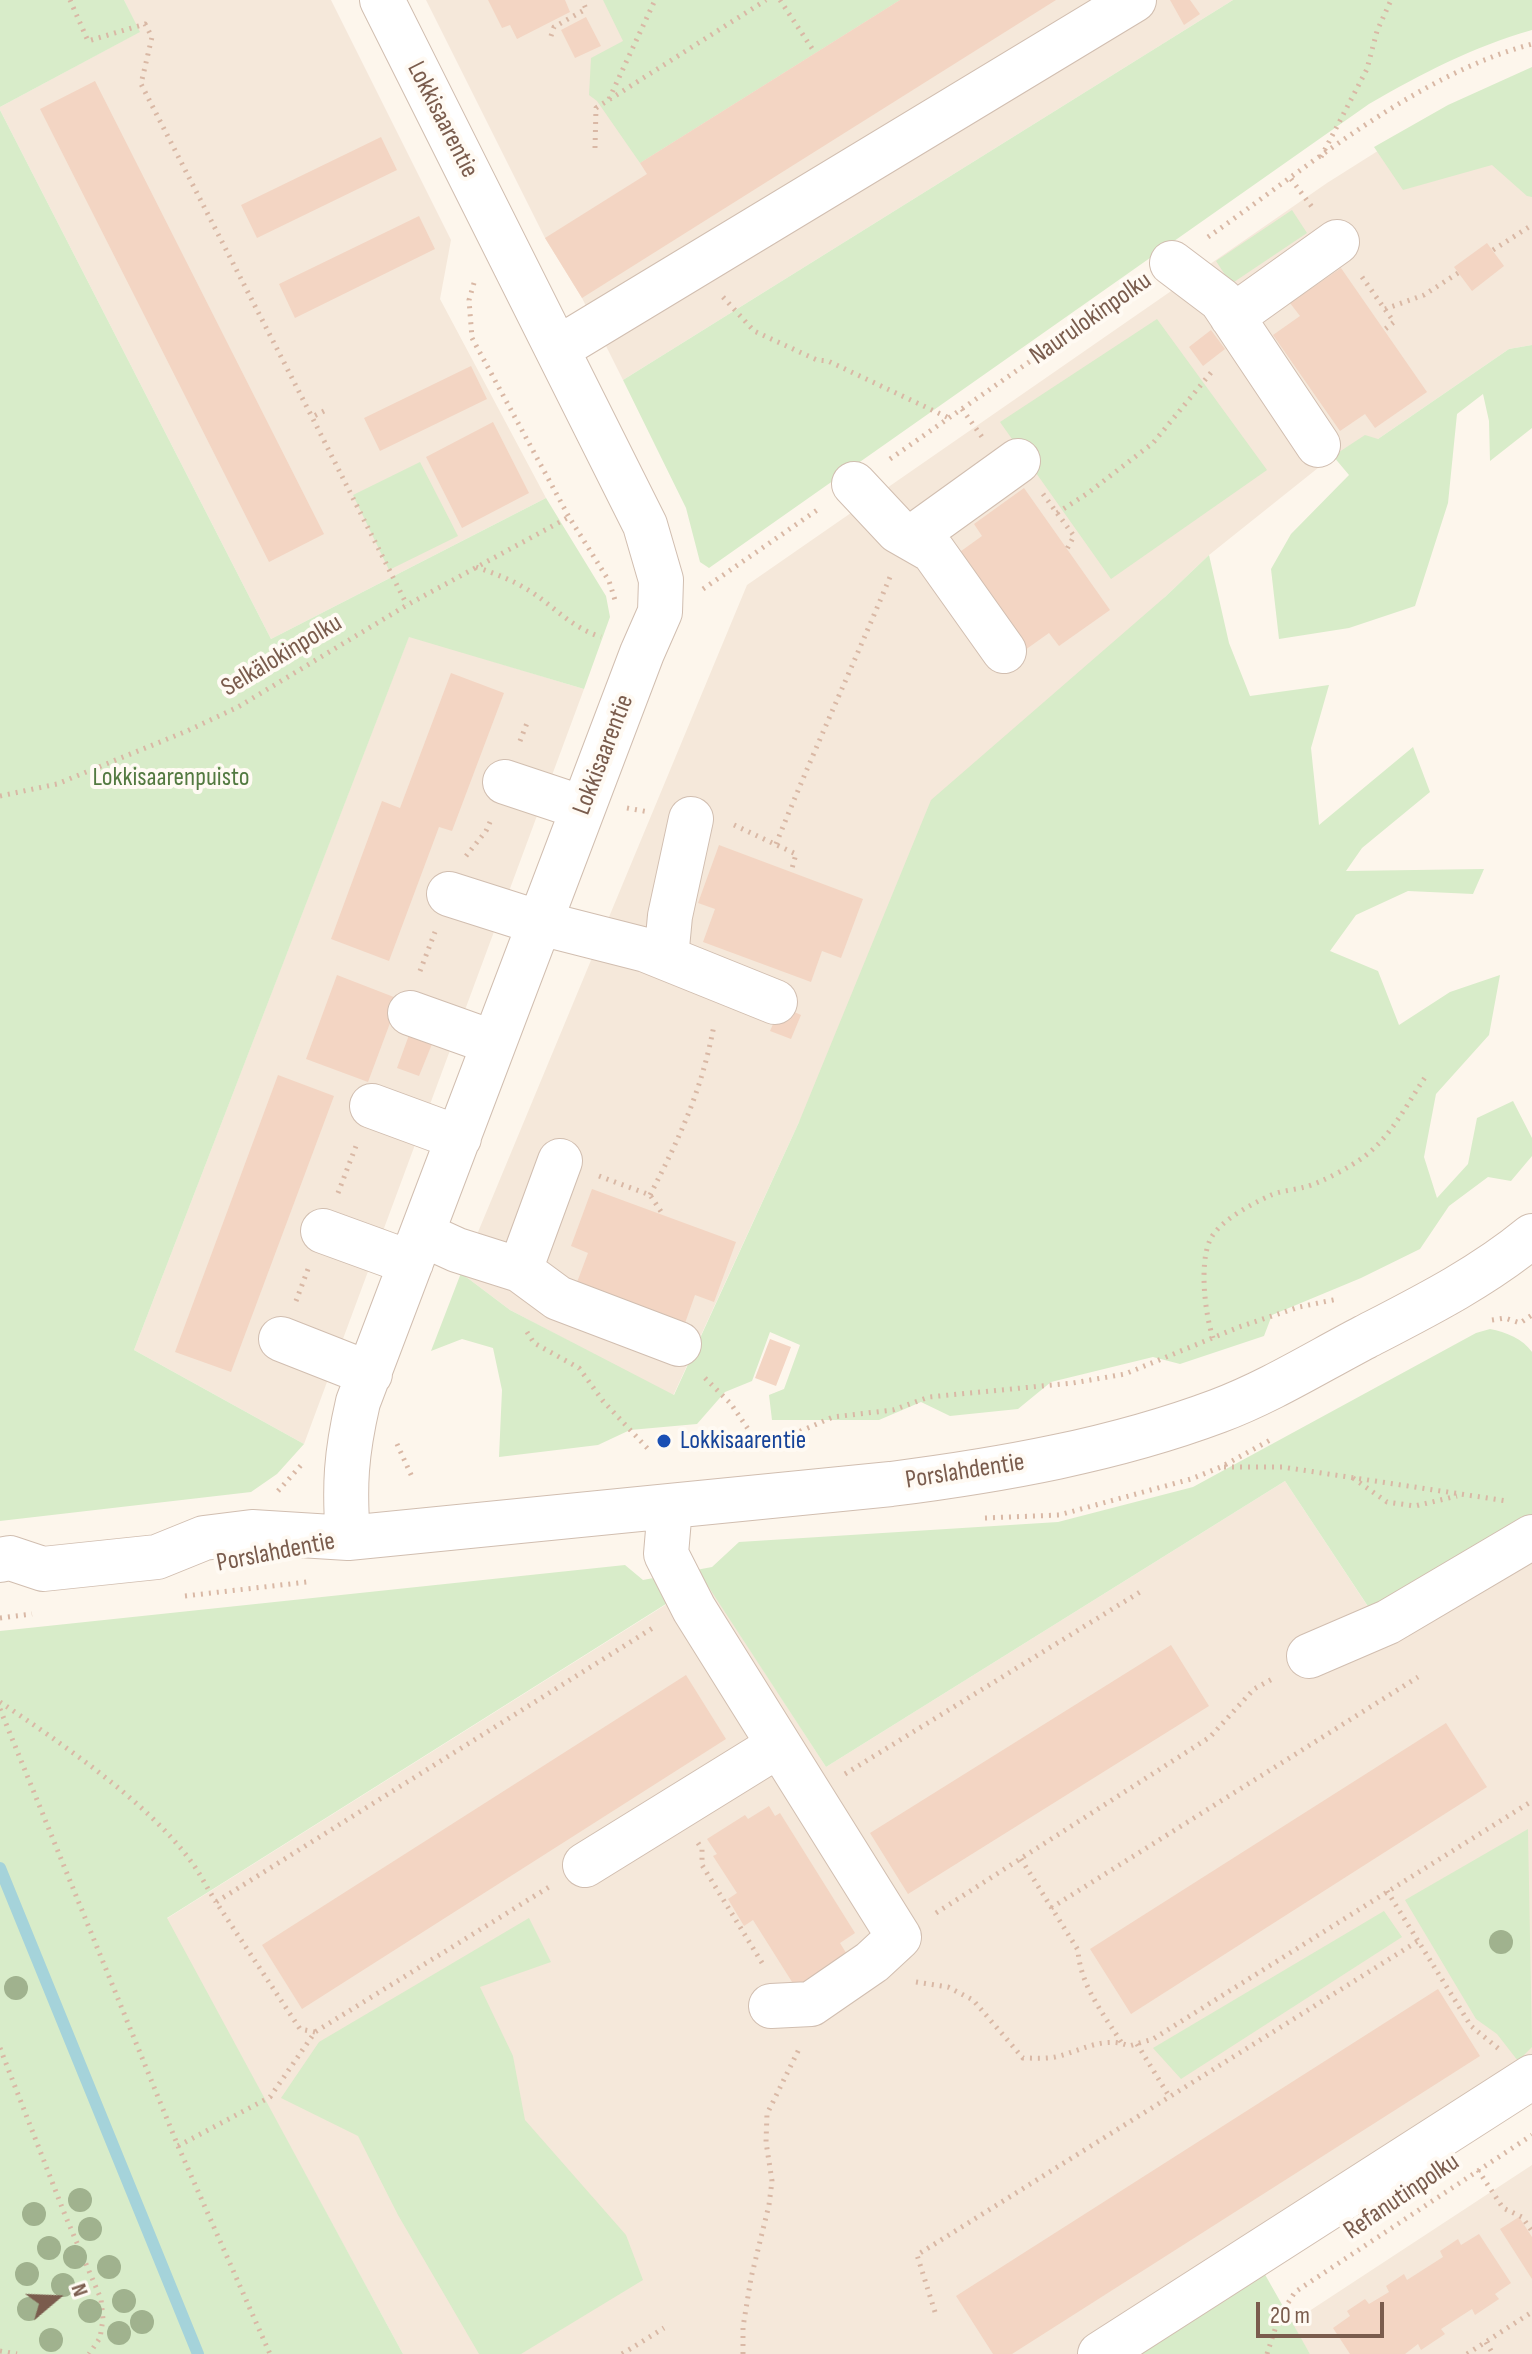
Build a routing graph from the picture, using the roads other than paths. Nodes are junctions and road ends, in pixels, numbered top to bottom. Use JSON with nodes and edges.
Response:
{"nodes":[{"id":1,"x":382,"y":0,"type":"edge"},
{"id":2,"x":1134,"y":0,"type":"edge"},
{"id":3,"x":1337,"y":242,"type":"dead end"},
{"id":4,"x":1172,"y":263,"type":"road end"},
{"id":5,"x":1241,"y":331,"type":"junction"},
{"id":6,"x":557,"y":349,"type":"junction"},
{"id":7,"x":1318,"y":445,"type":"dead end"},
{"id":8,"x":1018,"y":461,"type":"dead end"},
{"id":9,"x":854,"y":484,"type":"road end"},
{"id":10,"x":911,"y":538,"type":"junction"},
{"id":11,"x":1004,"y":651,"type":"dead end"},
{"id":12,"x":505,"y":782,"type":"dead end"},
{"id":13,"x":583,"y":808,"type":"junction"},
{"id":14,"x":691,"y":819,"type":"dead end"},
{"id":15,"x":449,"y":894,"type":"dead end"},
{"id":16,"x":540,"y":923,"type":"junction"},
{"id":17,"x":666,"y":958,"type":"junction"},
{"id":18,"x":775,"y":1002,"type":"dead end"},
{"id":19,"x":410,"y":1013,"type":"dead end"},
{"id":20,"x":494,"y":1043,"type":"junction"},
{"id":21,"x":372,"y":1106,"type":"dead end"},
{"id":22,"x":459,"y":1138,"type":"junction"},
{"id":23,"x":560,"y":1161,"type":"dead end"},
{"id":24,"x":323,"y":1231,"type":"dead end"},
{"id":25,"x":416,"y":1249,"type":"junction"},
{"id":26,"x":1527,"y":1252,"type":"edge"},
{"id":27,"x":520,"y":1270,"type":"junction"},
{"id":28,"x":281,"y":1339,"type":"dead end"},
{"id":29,"x":679,"y":1344,"type":"road end"},
{"id":30,"x":370,"y":1374,"type":"junction"},
{"id":31,"x":670,"y":1507,"type":"junction"},
{"id":32,"x":1525,"y":1520,"type":"edge"},
{"id":33,"x":348,"y":1538,"type":"junction"},
{"id":34,"x":0,"y":1560,"type":"edge"},
{"id":35,"x":43,"y":1569,"type":"junction"},
{"id":36,"x":0,"y":1590,"type":"edge"},
{"id":37,"x":1309,"y":1656,"type":"road end"},
{"id":38,"x":779,"y":1745,"type":"junction"},
{"id":39,"x":585,"y":1865,"type":"road end"},
{"id":40,"x":790,"y":2005,"type":"road end"},
{"id":41,"x":1527,"y":2080,"type":"edge"},
{"id":42,"x":1100,"y":2354,"type":"edge"}],
"edges":[{"from":1,"to":6,"type":"street","name":"Lokkisaarentie"},
{"from":2,"to":6,"type":"street"},
{"from":3,"to":5,"type":"street"},
{"from":4,"to":5,"type":"street"},
{"from":5,"to":7,"type":"street"},
{"from":6,"to":13,"type":"street","name":"Lokkisaarentie"},
{"from":8,"to":10,"type":"street"},
{"from":9,"to":10,"type":"street"},
{"from":10,"to":11,"type":"street"},
{"from":12,"to":13,"type":"street"},
{"from":13,"to":16,"type":"street","name":"Lokkisaarentie"},
{"from":14,"to":17,"type":"street"},
{"from":15,"to":16,"type":"street"},
{"from":16,"to":17,"type":"street"},
{"from":16,"to":20,"type":"street","name":"Lokkisaarentie"},
{"from":17,"to":18,"type":"street"},
{"from":19,"to":20,"type":"street"},
{"from":20,"to":22,"type":"street","name":"Lokkisaarentie"},
{"from":21,"to":22,"type":"street"},
{"from":22,"to":25,"type":"street","name":"Lokkisaarentie"},
{"from":23,"to":27,"type":"street"},
{"from":24,"to":25,"type":"street"},
{"from":25,"to":27,"type":"street"},
{"from":25,"to":30,"type":"street","name":"Lokkisaarentie"},
{"from":26,"to":31,"type":"street","name":"Porslahdentie"},
{"from":27,"to":29,"type":"street"},
{"from":28,"to":30,"type":"street"},
{"from":30,"to":33,"type":"street","name":"Lokkisaarentie"},
{"from":31,"to":33,"type":"street","name":"Porslahdentie"},
{"from":31,"to":38,"type":"street"},
{"from":32,"to":37,"type":"street"},
{"from":33,"to":35,"type":"street","name":"Porslahdentie"},
{"from":34,"to":35,"type":"street","name":"Porslahdentie"},
{"from":35,"to":36,"type":"street","name":"Porslahdentie"},
{"from":38,"to":39,"type":"street"},
{"from":38,"to":40,"type":"street"},
{"from":41,"to":42,"type":"street"}]}
